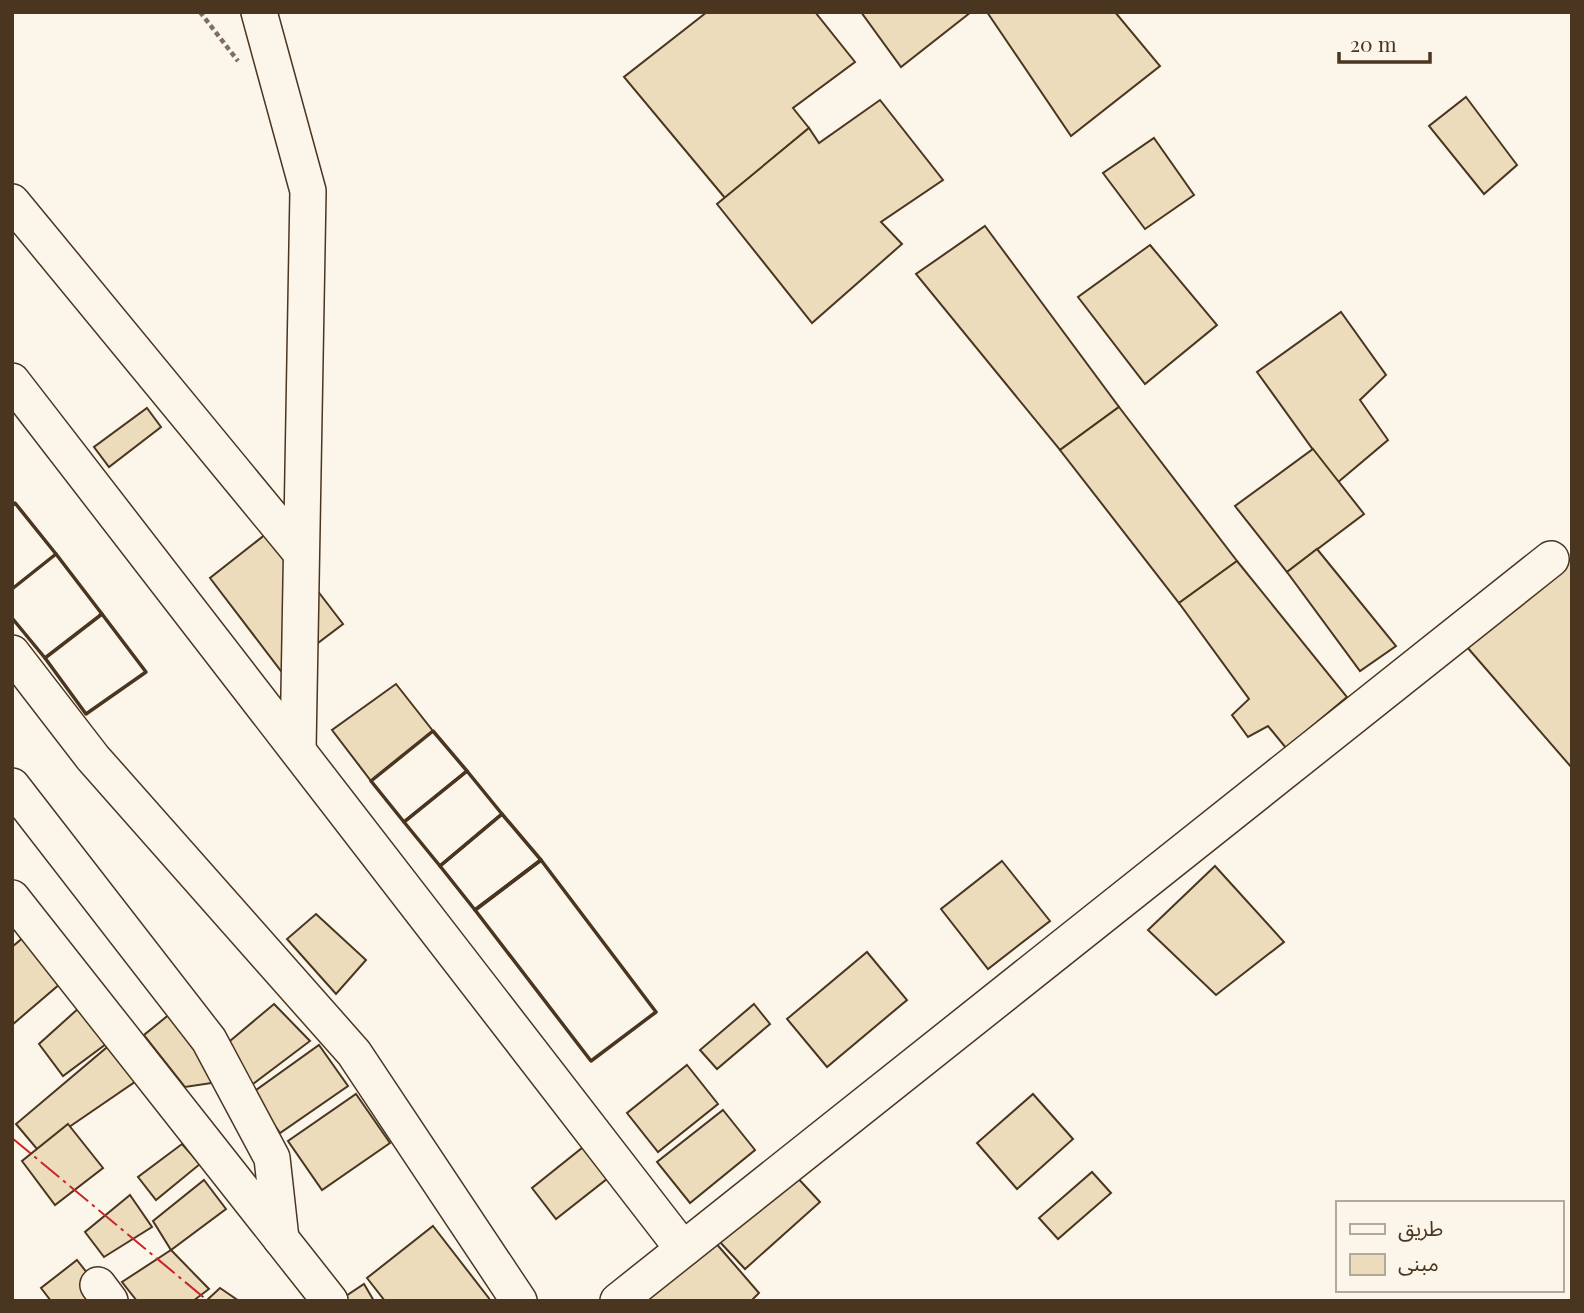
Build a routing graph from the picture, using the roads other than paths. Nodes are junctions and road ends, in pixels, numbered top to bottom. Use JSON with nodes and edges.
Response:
{"nodes":[{"id":1,"x":259,"y":12,"type":"edge"},
{"id":2,"x":12,"y":202,"type":"edge"},
{"id":3,"x":12,"y":381,"type":"edge"},
{"id":4,"x":301,"y":553,"type":"junction"},
{"id":5,"x":1551,"y":559,"type":"dead end"},
{"id":6,"x":18,"y":672,"type":"edge"},
{"id":7,"x":298,"y":750,"type":"junction"},
{"id":8,"x":12,"y":786,"type":"edge"},
{"id":9,"x":12,"y":898,"type":"edge"},
{"id":10,"x":281,"y":1239,"type":"junction"},
{"id":11,"x":683,"y":1249,"type":"junction"},
{"id":12,"x":330,"y":1301,"type":"edge"},
{"id":13,"x":519,"y":1301,"type":"edge"},
{"id":14,"x":618,"y":1301,"type":"edge"}],
"edges":[{"from":1,"to":4,"type":"street"},
{"from":2,"to":4,"type":"street"},
{"from":3,"to":7,"type":"street"},
{"from":4,"to":7,"type":"street"},
{"from":5,"to":11,"type":"street"},
{"from":6,"to":13,"type":"street"},
{"from":7,"to":11,"type":"street"},
{"from":8,"to":10,"type":"street"},
{"from":9,"to":10,"type":"street"},
{"from":10,"to":12,"type":"street"},
{"from":11,"to":14,"type":"street"}]}
